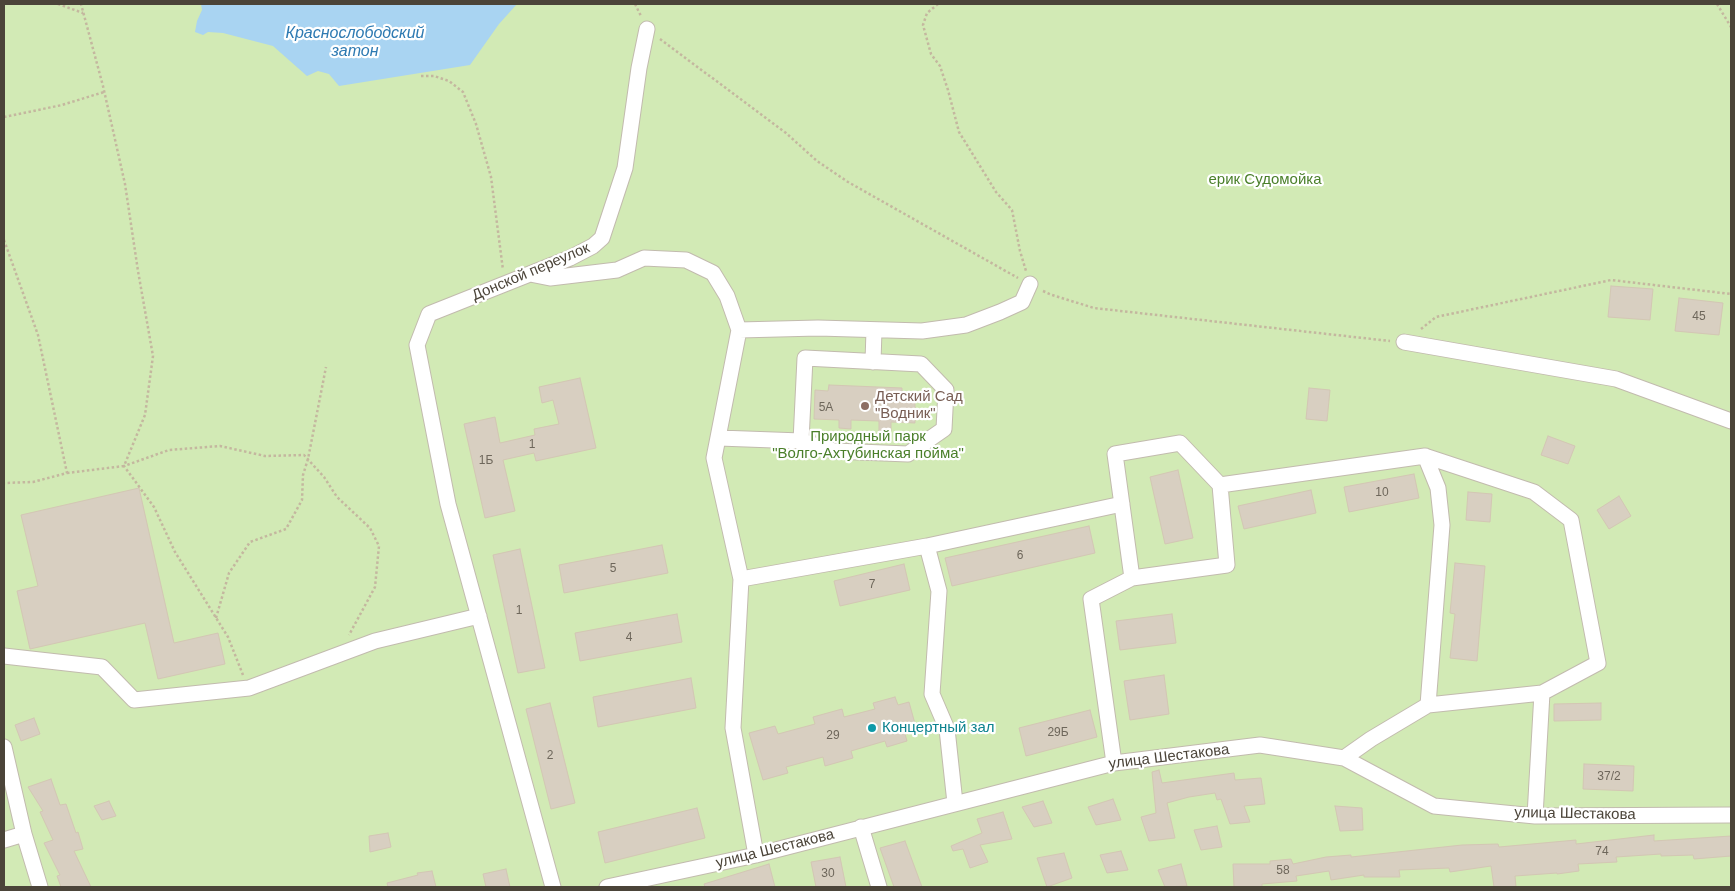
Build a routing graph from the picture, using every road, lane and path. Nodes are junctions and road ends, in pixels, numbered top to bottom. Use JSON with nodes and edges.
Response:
{"nodes":[{"id":1,"x":58,"y":4,"type":"edge"},
{"id":2,"x":82,"y":4,"type":"edge"},
{"id":3,"x":635,"y":4,"type":"edge"},
{"id":4,"x":938,"y":4,"type":"edge"},
{"id":5,"x":1717,"y":4,"type":"edge"},
{"id":6,"x":83,"y":14,"type":"junction"},
{"id":7,"x":1731,"y":26,"type":"edge"},
{"id":8,"x":646,"y":29,"type":"junction"},
{"id":9,"x":421,"y":76,"type":"dead end"},
{"id":10,"x":104,"y":92,"type":"junction"},
{"id":11,"x":4,"y":117,"type":"edge"},
{"id":12,"x":4,"y":240,"type":"edge"},
{"id":13,"x":530,"y":274,"type":"junction"},
{"id":14,"x":504,"y":284,"type":"junction"},
{"id":15,"x":1030,"y":284,"type":"junction"},
{"id":16,"x":1731,"y":294,"type":"edge"},
{"id":17,"x":739,"y":330,"type":"junction"},
{"id":18,"x":874,"y":330,"type":"junction"},
{"id":19,"x":1404,"y":342,"type":"junction"},
{"id":20,"x":873,"y":362,"type":"junction"},
{"id":21,"x":326,"y":367,"type":"dead end"},
{"id":22,"x":1731,"y":421,"type":"edge"},
{"id":23,"x":719,"y":438,"type":"junction"},
{"id":24,"x":801,"y":441,"type":"junction"},
{"id":25,"x":1425,"y":456,"type":"junction"},
{"id":26,"x":308,"y":460,"type":"junction"},
{"id":27,"x":124,"y":466,"type":"junction"},
{"id":28,"x":67,"y":473,"type":"junction"},
{"id":29,"x":4,"y":483,"type":"edge"},
{"id":30,"x":1220,"y":485,"type":"junction"},
{"id":31,"x":1122,"y":504,"type":"junction"},
{"id":32,"x":927,"y":546,"type":"junction"},
{"id":33,"x":1132,"y":578,"type":"junction"},
{"id":34,"x":741,"y":579,"type":"junction"},
{"id":35,"x":479,"y":616,"type":"junction"},
{"id":36,"x":216,"y":618,"type":"junction"},
{"id":37,"x":338,"y":654,"type":"junction"},
{"id":38,"x":4,"y":656,"type":"edge"},
{"id":39,"x":249,"y":688,"type":"junction"},
{"id":40,"x":1542,"y":693,"type":"junction"},
{"id":41,"x":1428,"y":705,"type":"junction"},
{"id":42,"x":4,"y":747,"type":"edge"},
{"id":43,"x":1344,"y":758,"type":"junction"},
{"id":44,"x":1114,"y":762,"type":"junction"},
{"id":45,"x":955,"y":803,"type":"junction"},
{"id":46,"x":1731,"y":815,"type":"edge"},
{"id":47,"x":1536,"y":816,"type":"junction"},
{"id":48,"x":861,"y":827,"type":"junction"},
{"id":49,"x":24,"y":834,"type":"junction"},
{"id":50,"x":4,"y":840,"type":"edge"},
{"id":51,"x":756,"y":855,"type":"junction"},
{"id":52,"x":40,"y":887,"type":"edge"},
{"id":53,"x":553,"y":887,"type":"edge"},
{"id":54,"x":607,"y":887,"type":"edge"},
{"id":55,"x":880,"y":887,"type":"edge"}],
"edges":[{"from":1,"to":6,"type":"path"},
{"from":2,"to":6,"type":"path"},
{"from":3,"to":8,"type":"path"},
{"from":4,"to":15,"type":"path"},
{"from":5,"to":7,"type":"path"},
{"from":6,"to":10,"type":"path"},
{"from":8,"to":13,"type":"street","name":"Донской переулок"},
{"from":8,"to":15,"type":"path"},
{"from":9,"to":14,"type":"path"},
{"from":10,"to":11,"type":"path"},
{"from":10,"to":27,"type":"path"},
{"from":12,"to":28,"type":"path"},
{"from":13,"to":14,"type":"street","name":"Донской переулок"},
{"from":13,"to":17,"type":"street"},
{"from":14,"to":35,"type":"street","name":"Донской переулок"},
{"from":15,"to":18,"type":"street"},
{"from":15,"to":19,"type":"path"},
{"from":16,"to":19,"type":"path"},
{"from":17,"to":18,"type":"street"},
{"from":17,"to":23,"type":"street"},
{"from":18,"to":20,"type":"street"},
{"from":19,"to":22,"type":"street"},
{"from":20,"to":24,"type":"street"},
{"from":20,"to":24,"type":"street"},
{"from":21,"to":26,"type":"path"},
{"from":23,"to":24,"type":"street"},
{"from":23,"to":34,"type":"street"},
{"from":25,"to":30,"type":"street"},
{"from":25,"to":40,"type":"street"},
{"from":25,"to":41,"type":"street"},
{"from":26,"to":27,"type":"path"},
{"from":26,"to":36,"type":"path"},
{"from":26,"to":37,"type":"path"},
{"from":27,"to":28,"type":"path"},
{"from":27,"to":36,"type":"path"},
{"from":28,"to":29,"type":"path"},
{"from":30,"to":31,"type":"street"},
{"from":30,"to":33,"type":"street"},
{"from":31,"to":32,"type":"street"},
{"from":31,"to":33,"type":"street"},
{"from":32,"to":34,"type":"street"},
{"from":32,"to":45,"type":"street"},
{"from":33,"to":44,"type":"street"},
{"from":34,"to":51,"type":"street"},
{"from":35,"to":37,"type":"street"},
{"from":35,"to":53,"type":"street"},
{"from":36,"to":39,"type":"path"},
{"from":37,"to":39,"type":"street"},
{"from":38,"to":39,"type":"street"},
{"from":40,"to":41,"type":"street"},
{"from":40,"to":47,"type":"street"},
{"from":41,"to":43,"type":"street"},
{"from":42,"to":49,"type":"street"},
{"from":43,"to":44,"type":"street","name":"улица Шестакова"},
{"from":43,"to":47,"type":"street","name":"улица Шестакова"},
{"from":44,"to":45,"type":"street","name":"улица Шестакова"},
{"from":45,"to":48,"type":"street","name":"улица Шестакова"},
{"from":46,"to":47,"type":"street","name":"улица Шестакова"},
{"from":48,"to":51,"type":"street","name":"улица Шестакова"},
{"from":48,"to":55,"type":"street"},
{"from":49,"to":50,"type":"street"},
{"from":49,"to":52,"type":"street"},
{"from":51,"to":54,"type":"street","name":"улица Шестакова"}]}
